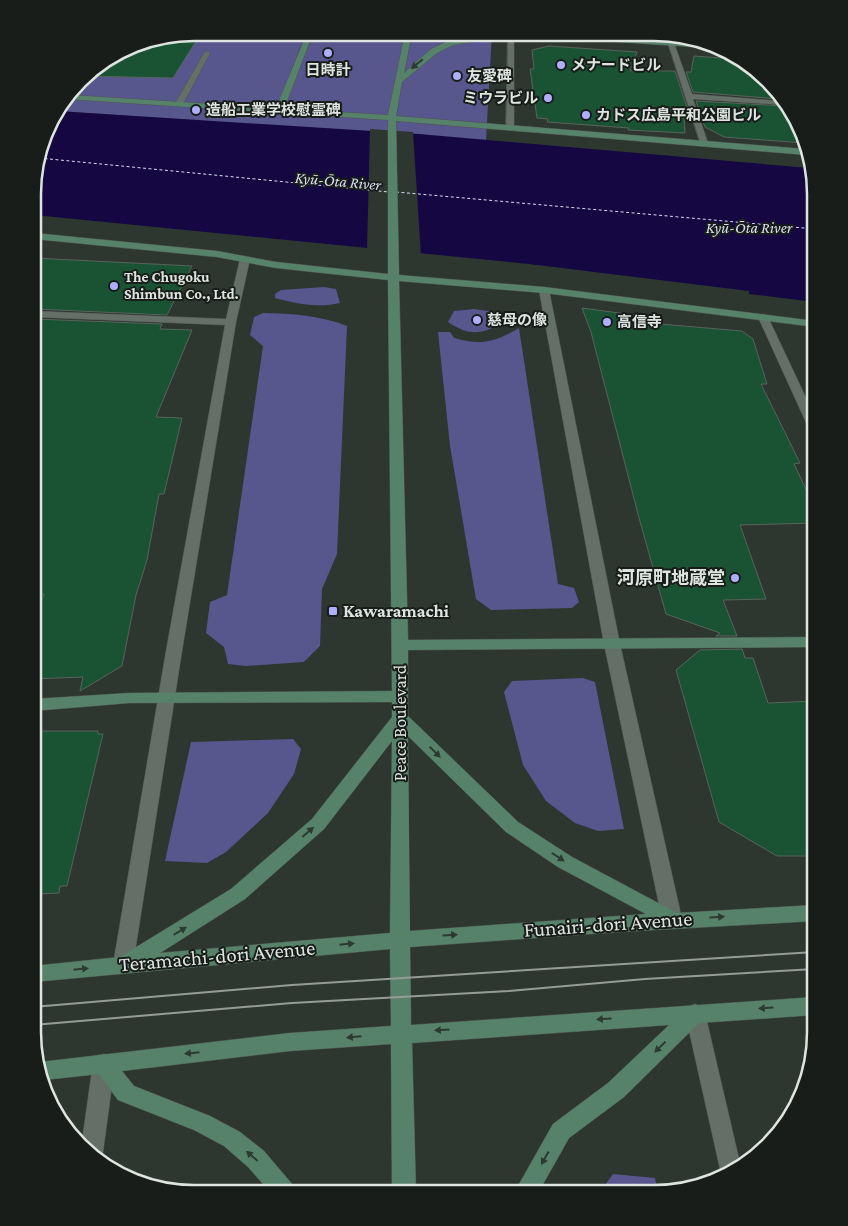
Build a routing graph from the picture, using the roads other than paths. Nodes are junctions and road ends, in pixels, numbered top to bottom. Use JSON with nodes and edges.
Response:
{"nodes":[{"id":1,"x":307,"y":41,"type":"edge"},
{"id":2,"x":407,"y":41,"type":"edge"},
{"id":3,"x":463,"y":41,"type":"edge"},
{"id":4,"x":510,"y":41,"type":"edge"},
{"id":5,"x":627,"y":41,"type":"edge"},
{"id":6,"x":671,"y":44,"type":"junction"},
{"id":7,"x":691,"y":46,"type":"edge"},
{"id":8,"x":207,"y":53,"type":"dead end"},
{"id":9,"x":398,"y":80,"type":"junction"},
{"id":10,"x":688,"y":96,"type":"junction"},
{"id":11,"x":76,"y":97,"type":"edge"},
{"id":12,"x":776,"y":103,"type":"edge"},
{"id":13,"x":178,"y":104,"type":"junction"},
{"id":14,"x":280,"y":110,"type":"junction"},
{"id":15,"x":391,"y":118,"type":"junction"},
{"id":16,"x":510,"y":127,"type":"junction"},
{"id":17,"x":704,"y":143,"type":"junction"},
{"id":18,"x":801,"y":152,"type":"edge"},
{"id":19,"x":41,"y":237,"type":"edge"},
{"id":20,"x":245,"y":259,"type":"junction"},
{"id":21,"x":394,"y":278,"type":"junction"},
{"id":22,"x":544,"y":290,"type":"junction"},
{"id":23,"x":41,"y":314,"type":"edge"},
{"id":24,"x":763,"y":317,"type":"junction"},
{"id":25,"x":231,"y":322,"type":"junction"},
{"id":26,"x":807,"y":323,"type":"edge"},
{"id":27,"x":807,"y":411,"type":"edge"},
{"id":28,"x":806,"y":642,"type":"edge"},
{"id":29,"x":612,"y":644,"type":"junction"},
{"id":30,"x":400,"y":645,"type":"junction"},
{"id":31,"x":399,"y":696,"type":"junction"},
{"id":32,"x":168,"y":699,"type":"junction"},
{"id":33,"x":41,"y":704,"type":"edge"},
{"id":34,"x":400,"y":718,"type":"junction"},
{"id":35,"x":806,"y":913,"type":"edge"},
{"id":36,"x":672,"y":919,"type":"junction"},
{"id":37,"x":401,"y":938,"type":"junction"},
{"id":38,"x":123,"y":965,"type":"junction"},
{"id":39,"x":41,"y":973,"type":"edge"},
{"id":40,"x":806,"y":1006,"type":"edge"},
{"id":41,"x":695,"y":1012,"type":"junction"},
{"id":42,"x":402,"y":1033,"type":"junction"},
{"id":43,"x":104,"y":1064,"type":"junction"},
{"id":44,"x":46,"y":1071,"type":"edge"},
{"id":45,"x":93,"y":1147,"type":"edge"},
{"id":46,"x":729,"y":1164,"type":"edge"},
{"id":47,"x":278,"y":1185,"type":"edge"},
{"id":48,"x":404,"y":1185,"type":"edge"},
{"id":49,"x":531,"y":1185,"type":"edge"}],
"edges":[{"from":1,"to":14,"type":"street"},
{"from":2,"to":9,"type":"street"},
{"from":3,"to":9,"type":"street","one_way":true},
{"from":4,"to":16,"type":"street"},
{"from":5,"to":6,"type":"street"},
{"from":6,"to":7,"type":"street"},
{"from":6,"to":10,"type":"street"},
{"from":8,"to":13,"type":"lane"},
{"from":9,"to":15,"type":"street"},
{"from":10,"to":12,"type":"street"},
{"from":10,"to":17,"type":"street"},
{"from":11,"to":13,"type":"street"},
{"from":13,"to":14,"type":"street"},
{"from":14,"to":15,"type":"street"},
{"from":15,"to":16,"type":"street"},
{"from":15,"to":21,"type":"street","name":"Peace Boulevard"},
{"from":16,"to":17,"type":"street"},
{"from":17,"to":18,"type":"street"},
{"from":19,"to":20,"type":"street"},
{"from":20,"to":21,"type":"street"},
{"from":20,"to":25,"type":"street"},
{"from":21,"to":22,"type":"street"},
{"from":21,"to":30,"type":"street","name":"Peace Boulevard"},
{"from":22,"to":24,"type":"street"},
{"from":22,"to":29,"type":"street"},
{"from":23,"to":25,"type":"street"},
{"from":24,"to":26,"type":"street"},
{"from":24,"to":27,"type":"street"},
{"from":25,"to":32,"type":"street"},
{"from":28,"to":29,"type":"street"},
{"from":29,"to":30,"type":"street"},
{"from":29,"to":36,"type":"street"},
{"from":30,"to":31,"type":"street","name":"Peace Boulevard"},
{"from":31,"to":32,"type":"street"},
{"from":31,"to":34,"type":"street","name":"Peace Boulevard"},
{"from":32,"to":33,"type":"street"},
{"from":32,"to":38,"type":"street"},
{"from":34,"to":36,"type":"street","one_way":true},
{"from":34,"to":37,"type":"street","name":"Peace Boulevard"},
{"from":38,"to":34,"type":"street","one_way":true},
{"from":36,"to":35,"type":"street","name":"Funairi-dori Avenue","one_way":true},
{"from":37,"to":36,"type":"street","name":"Funairi-dori Avenue","one_way":true},
{"from":38,"to":37,"type":"street","name":"Teramachi-dori Avenue","one_way":true},
{"from":37,"to":42,"type":"street","name":"Peace Boulevard"},
{"from":39,"to":38,"type":"street","name":"Teramachi-dori Avenue","one_way":true},
{"from":40,"to":41,"type":"street","one_way":true},
{"from":41,"to":42,"type":"street","one_way":true},
{"from":41,"to":46,"type":"street"},
{"from":41,"to":49,"type":"street","one_way":true},
{"from":42,"to":43,"type":"street","one_way":true},
{"from":42,"to":48,"type":"street","name":"Peace Boulevard"},
{"from":43,"to":44,"type":"street"},
{"from":43,"to":45,"type":"street"},
{"from":47,"to":43,"type":"street","one_way":true}]}
